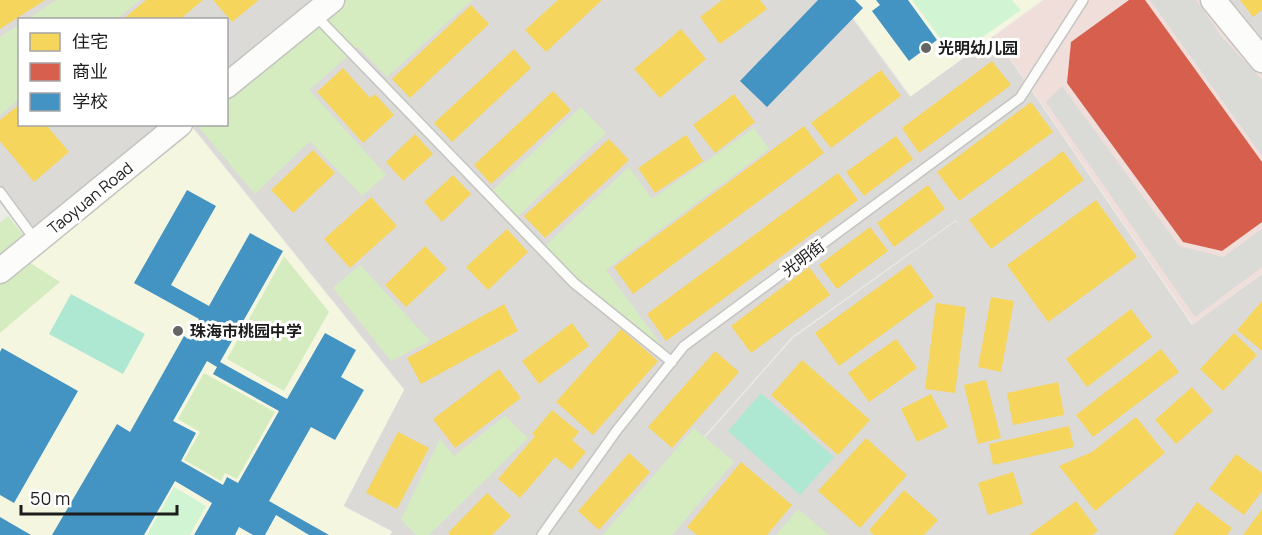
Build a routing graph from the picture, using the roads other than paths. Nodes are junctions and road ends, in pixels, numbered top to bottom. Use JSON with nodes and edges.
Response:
{"nodes":[{"id":1,"x":1083,"y":0,"type":"edge"},
{"id":2,"x":1213,"y":0,"type":"edge"},
{"id":3,"x":323,"y":7,"type":"edge"},
{"id":4,"x":1262,"y":60,"type":"edge"},
{"id":5,"x":228,"y":84,"type":"edge"},
{"id":6,"x":178,"y":126,"type":"edge"},
{"id":7,"x":0,"y":192,"type":"edge"},
{"id":8,"x":36,"y":242,"type":"junction"},
{"id":9,"x":0,"y":271,"type":"edge"},
{"id":10,"x":672,"y":362,"type":"junction"},
{"id":11,"x":542,"y":535,"type":"edge"}],
"edges":[{"from":1,"to":10,"type":"lane","name":"光明街"},
{"from":2,"to":4,"type":"street"},
{"from":3,"to":5,"type":"street"},
{"from":3,"to":10,"type":"lane"},
{"from":6,"to":8,"type":"street","name":"Taoyuan Road"},
{"from":7,"to":8,"type":"lane"},
{"from":8,"to":9,"type":"street","name":"Taoyuan Road"},
{"from":10,"to":11,"type":"lane","name":"光明街"}]}
